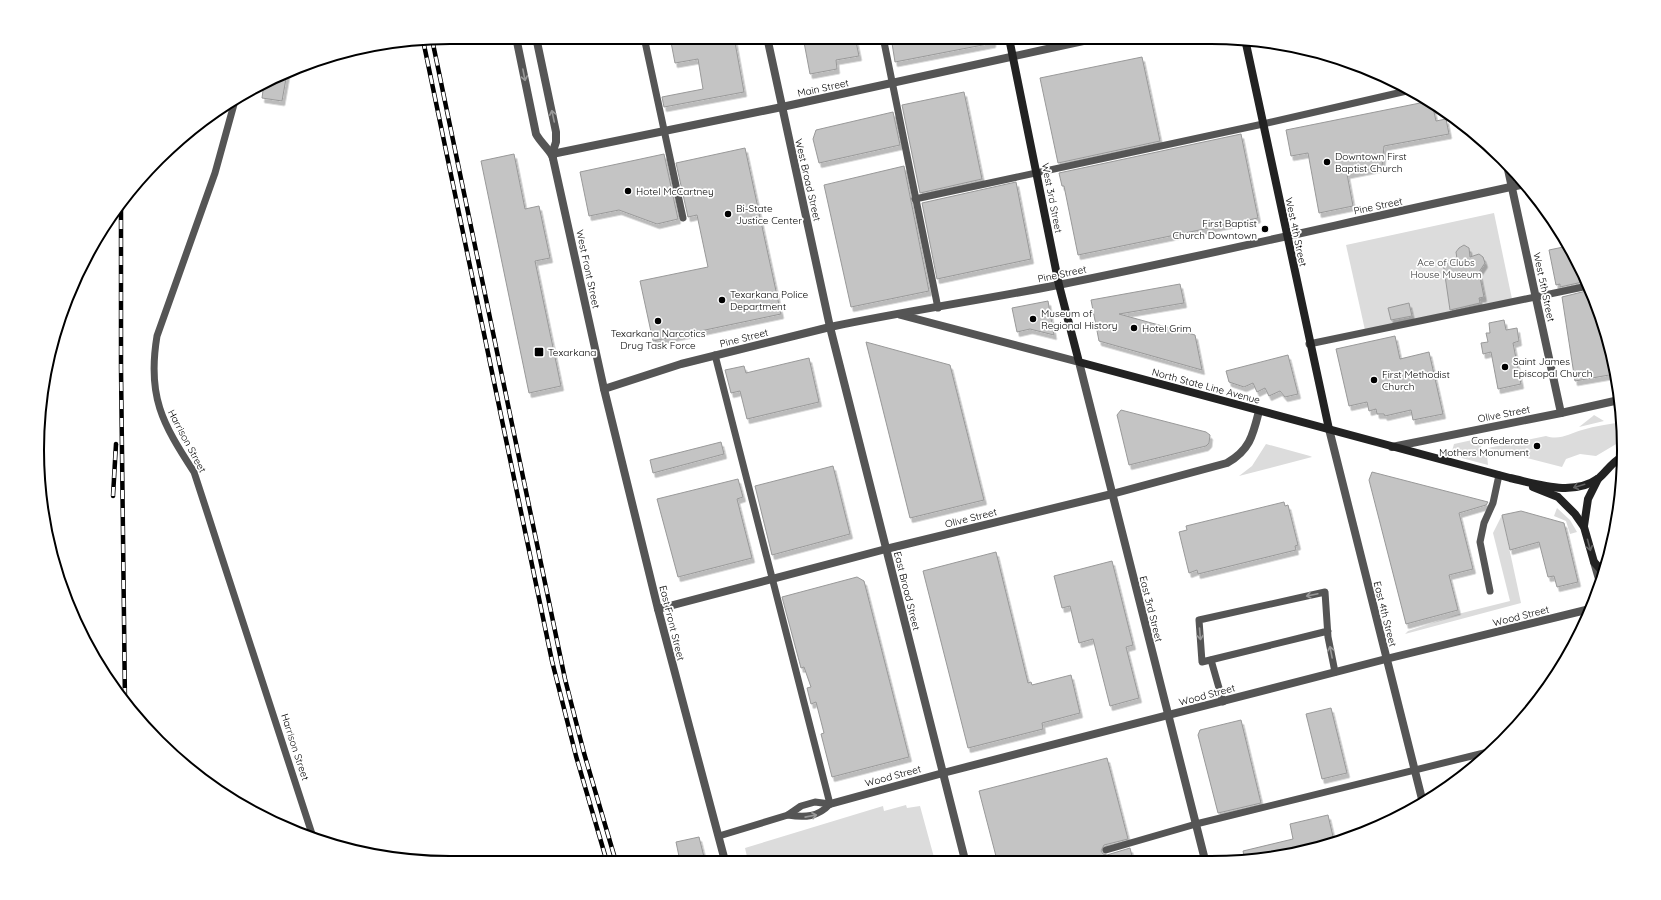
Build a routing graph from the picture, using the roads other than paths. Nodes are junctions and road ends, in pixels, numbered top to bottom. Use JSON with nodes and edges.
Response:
{"nodes":[{"id":1,"x":517,"y":44,"type":"edge"},
{"id":2,"x":537,"y":44,"type":"edge"},
{"id":3,"x":646,"y":44,"type":"edge"},
{"id":4,"x":769,"y":44,"type":"edge"},
{"id":5,"x":884,"y":44,"type":"edge"},
{"id":6,"x":1010,"y":44,"type":"edge"},
{"id":7,"x":1069,"y":44,"type":"edge"},
{"id":8,"x":1246,"y":46,"type":"edge"},
{"id":9,"x":1012,"y":56,"type":"junction"},
{"id":10,"x":891,"y":84,"type":"junction"},
{"id":11,"x":1402,"y":92,"type":"edge"},
{"id":12,"x":233,"y":106,"type":"edge"},
{"id":13,"x":782,"y":106,"type":"junction"},
{"id":14,"x":1263,"y":124,"type":"junction"},
{"id":15,"x":664,"y":130,"type":"junction"},
{"id":16,"x":552,"y":154,"type":"junction"},
{"id":17,"x":1036,"y":172,"type":"junction"},
{"id":18,"x":1509,"y":175,"type":"edge"},
{"id":19,"x":1519,"y":185,"type":"edge"},
{"id":20,"x":1512,"y":187,"type":"junction"},
{"id":21,"x":915,"y":199,"type":"junction"},
{"id":22,"x":683,"y":218,"type":"dead end"},
{"id":23,"x":1287,"y":236,"type":"junction"},
{"id":24,"x":1059,"y":285,"type":"junction"},
{"id":25,"x":1583,"y":287,"type":"edge"},
{"id":26,"x":1536,"y":296,"type":"junction"},
{"id":27,"x":938,"y":308,"type":"junction"},
{"id":28,"x":896,"y":313,"type":"junction"},
{"id":29,"x":830,"y":328,"type":"junction"},
{"id":30,"x":1310,"y":344,"type":"junction"},
{"id":31,"x":715,"y":356,"type":"junction"},
{"id":32,"x":1079,"y":362,"type":"junction"},
{"id":33,"x":604,"y":390,"type":"junction"},
{"id":34,"x":1614,"y":401,"type":"edge"},
{"id":35,"x":1259,"y":411,"type":"junction"},
{"id":36,"x":1561,"y":413,"type":"junction"},
{"id":37,"x":1329,"y":429,"type":"junction"},
{"id":38,"x":1392,"y":446,"type":"junction"},
{"id":39,"x":1617,"y":461,"type":"edge"},
{"id":40,"x":1499,"y":475,"type":"junction"},
{"id":41,"x":1510,"y":478,"type":"junction"},
{"id":42,"x":1598,"y":478,"type":"junction"},
{"id":43,"x":1112,"y":494,"type":"junction"},
{"id":44,"x":1584,"y":527,"type":"junction"},
{"id":45,"x":886,"y":548,"type":"junction"},
{"id":46,"x":1594,"y":562,"type":"junction"},
{"id":47,"x":1599,"y":568,"type":"edge"},
{"id":48,"x":1597,"y":574,"type":"edge"},
{"id":49,"x":772,"y":578,"type":"junction"},
{"id":50,"x":1490,"y":591,"type":"dead end"},
{"id":51,"x":658,"y":609,"type":"junction"},
{"id":52,"x":1584,"y":611,"type":"edge"},
{"id":53,"x":1328,"y":631,"type":"junction"},
{"id":54,"x":1386,"y":659,"type":"junction"},
{"id":55,"x":1211,"y":660,"type":"junction"},
{"id":56,"x":1335,"y":672,"type":"junction"},
{"id":57,"x":1223,"y":702,"type":"junction"},
{"id":58,"x":1168,"y":716,"type":"junction"},
{"id":59,"x":1480,"y":754,"type":"edge"},
{"id":60,"x":1414,"y":770,"type":"junction"},
{"id":61,"x":942,"y":774,"type":"junction"},
{"id":62,"x":1421,"y":797,"type":"edge"},
{"id":63,"x":830,"y":804,"type":"junction"},
{"id":64,"x":788,"y":815,"type":"junction"},
{"id":65,"x":1196,"y":824,"type":"junction"},
{"id":66,"x":312,"y":831,"type":"edge"},
{"id":67,"x":719,"y":836,"type":"junction"},
{"id":68,"x":1106,"y":850,"type":"dead end"},
{"id":69,"x":724,"y":856,"type":"edge"},
{"id":70,"x":964,"y":856,"type":"edge"},
{"id":71,"x":1204,"y":856,"type":"edge"}],
"edges":[{"from":1,"to":16,"type":"street","name":"West Front Street","one_way":true},
{"from":16,"to":2,"type":"street","name":"West Front Street","one_way":true},
{"from":3,"to":15,"type":"lane"},
{"from":4,"to":13,"type":"street","name":"West Broad Street"},
{"from":5,"to":10,"type":"lane"},
{"from":6,"to":9,"type":"main road","name":"West 3rd Street"},
{"from":7,"to":9,"type":"street","name":"Main Street"},
{"from":8,"to":14,"type":"main road","name":"West 4th Street"},
{"from":9,"to":10,"type":"street","name":"Main Street"},
{"from":9,"to":17,"type":"main road","name":"West 3rd Street"},
{"from":10,"to":13,"type":"street","name":"Main Street"},
{"from":10,"to":21,"type":"lane"},
{"from":11,"to":14,"type":"lane"},
{"from":12,"to":66,"type":"lane","name":"Harrison Street"},
{"from":13,"to":15,"type":"street","name":"Main Street"},
{"from":13,"to":29,"type":"street","name":"West Broad Street"},
{"from":14,"to":17,"type":"lane"},
{"from":14,"to":23,"type":"main road","name":"West 4th Street"},
{"from":15,"to":16,"type":"street","name":"Main Street"},
{"from":15,"to":22,"type":"lane"},
{"from":16,"to":33,"type":"street","name":"West Front Street"},
{"from":17,"to":21,"type":"lane"},
{"from":17,"to":24,"type":"main road","name":"West 3rd Street"},
{"from":18,"to":20,"type":"street","name":"West 5th Street"},
{"from":19,"to":20,"type":"street","name":"Pine Street"},
{"from":20,"to":23,"type":"street","name":"Pine Street"},
{"from":20,"to":26,"type":"street","name":"West 5th Street"},
{"from":21,"to":27,"type":"lane"},
{"from":23,"to":24,"type":"street","name":"Pine Street"},
{"from":23,"to":30,"type":"main road","name":"West 4th Street"},
{"from":24,"to":27,"type":"street","name":"Pine Street"},
{"from":24,"to":32,"type":"main road","name":"West 3rd Street"},
{"from":25,"to":26,"type":"lane"},
{"from":26,"to":30,"type":"lane"},
{"from":26,"to":36,"type":"street","name":"West 5th Street"},
{"from":27,"to":28,"type":"street","name":"Pine Street"},
{"from":28,"to":29,"type":"street","name":"Pine Street"},
{"from":28,"to":32,"type":"street","name":"North State Line Avenue"},
{"from":29,"to":31,"type":"street","name":"Pine Street"},
{"from":29,"to":45,"type":"street","name":"East Broad Street"},
{"from":30,"to":37,"type":"main road","name":"West 4th Street"},
{"from":31,"to":33,"type":"street","name":"Pine Street"},
{"from":31,"to":49,"type":"lane"},
{"from":32,"to":35,"type":"main road","name":"North State Line Avenue"},
{"from":32,"to":43,"type":"street","name":"East 3rd Street"},
{"from":33,"to":51,"type":"street","name":"East Front Street"},
{"from":34,"to":36,"type":"street","name":"Olive Street"},
{"from":35,"to":37,"type":"main road","name":"North State Line Avenue"},
{"from":35,"to":43,"type":"street","name":"Olive Street"},
{"from":36,"to":38,"type":"street","name":"Olive Street"},
{"from":37,"to":38,"type":"main road","name":"North State Line Avenue"},
{"from":37,"to":54,"type":"street","name":"East 4th Street"},
{"from":38,"to":40,"type":"main road","name":"North State Line Avenue"},
{"from":39,"to":42,"type":"main road","name":"North State Line Avenue"},
{"from":40,"to":41,"type":"main road","name":"North State Line Avenue"},
{"from":40,"to":50,"type":"lane"},
{"from":42,"to":41,"type":"main road","name":"North State Line Avenue","one_way":true},
{"from":41,"to":44,"type":"main road","name":"North State Line Avenue"},
{"from":42,"to":44,"type":"main road"},
{"from":43,"to":45,"type":"street","name":"Olive Street"},
{"from":43,"to":58,"type":"street","name":"East 3rd Street"},
{"from":44,"to":46,"type":"main road","name":"North State Line Avenue","one_way":true},
{"from":45,"to":49,"type":"street","name":"Olive Street"},
{"from":45,"to":61,"type":"street","name":"East Broad Street"},
{"from":46,"to":47,"type":"main road","name":"North State Line Avenue"},
{"from":46,"to":48,"type":"street"},
{"from":49,"to":51,"type":"street","name":"Olive Street"},
{"from":49,"to":63,"type":"lane"},
{"from":51,"to":67,"type":"street","name":"East Front Street"},
{"from":52,"to":54,"type":"street","name":"Wood Street"},
{"from":53,"to":55,"type":"lane"},
{"from":53,"to":55,"type":"lane","one_way":true},
{"from":56,"to":53,"type":"lane","one_way":true},
{"from":54,"to":56,"type":"street","name":"Wood Street"},
{"from":54,"to":60,"type":"street","name":"East 4th Street"},
{"from":55,"to":57,"type":"lane"},
{"from":56,"to":57,"type":"street","name":"Wood Street"},
{"from":57,"to":58,"type":"street","name":"Wood Street"},
{"from":58,"to":61,"type":"street","name":"Wood Street"},
{"from":58,"to":65,"type":"street","name":"East 3rd Street"},
{"from":59,"to":60,"type":"lane"},
{"from":60,"to":62,"type":"street","name":"East 4th Street"},
{"from":60,"to":65,"type":"lane"},
{"from":61,"to":63,"type":"street","name":"Wood Street"},
{"from":61,"to":70,"type":"street","name":"East Broad Street"},
{"from":63,"to":64,"type":"lane"},
{"from":64,"to":63,"type":"lane","one_way":true},
{"from":64,"to":67,"type":"lane"},
{"from":65,"to":68,"type":"lane"},
{"from":65,"to":71,"type":"street","name":"East 3rd Street"},
{"from":67,"to":69,"type":"street","name":"East Front Street"}]}
